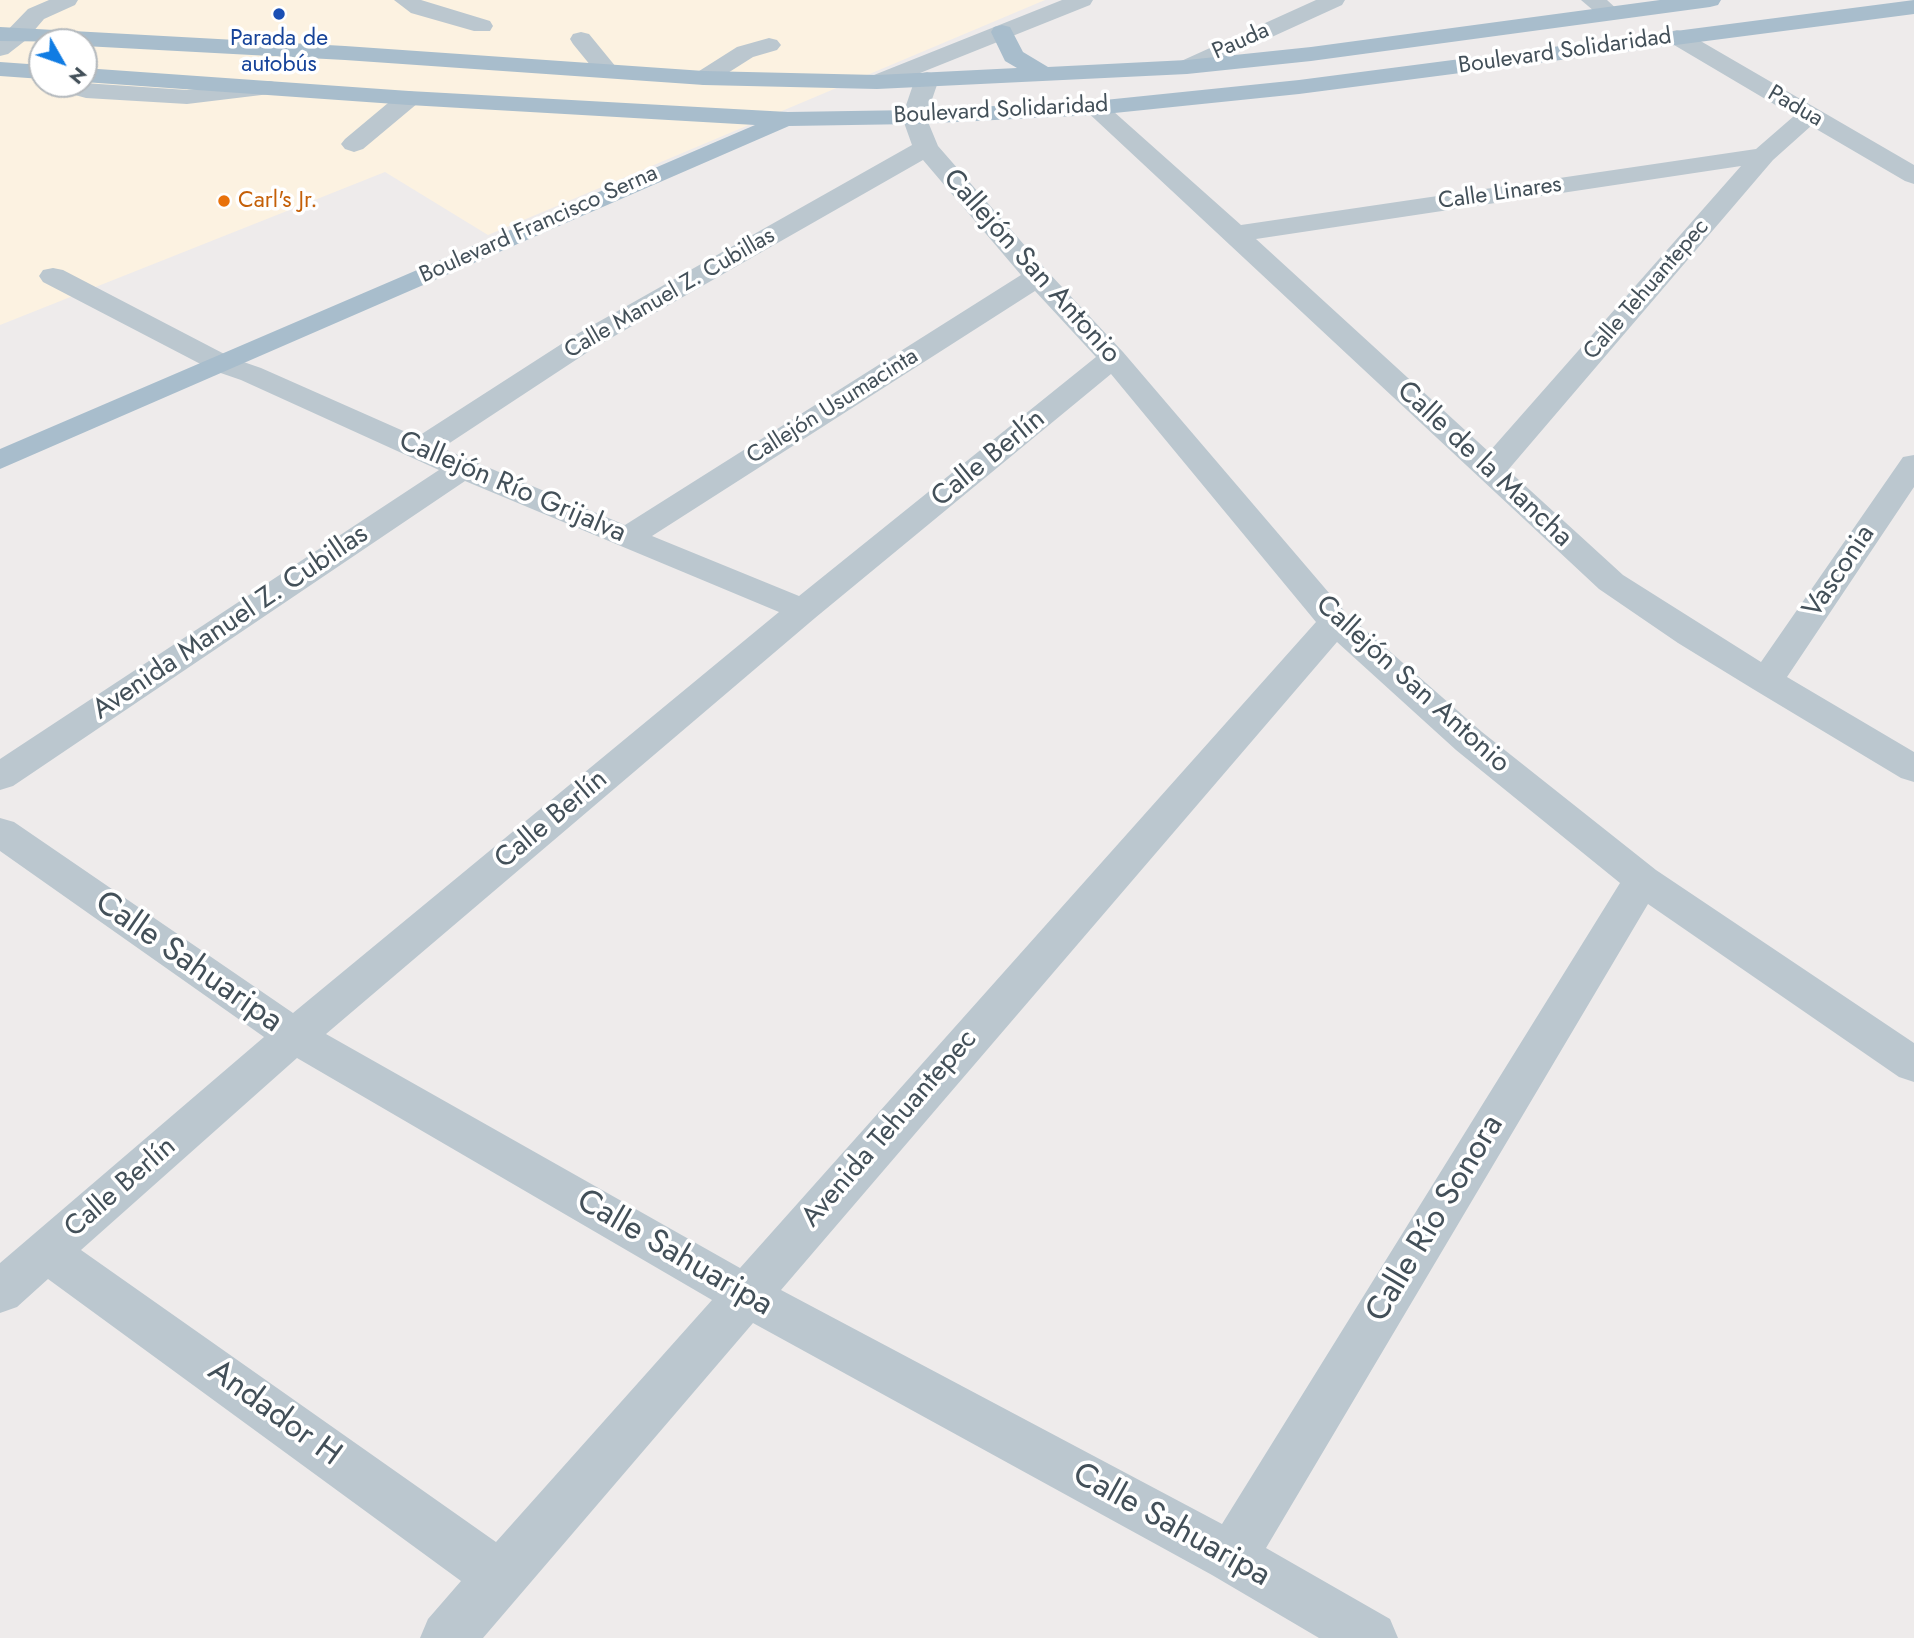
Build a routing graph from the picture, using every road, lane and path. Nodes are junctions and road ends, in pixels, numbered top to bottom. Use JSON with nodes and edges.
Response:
{"nodes":[{"id":1,"x":67,"y":0,"type":"edge"},
{"id":2,"x":405,"y":0,"type":"edge"},
{"id":3,"x":486,"y":0,"type":"edge"},
{"id":4,"x":1082,"y":0,"type":"edge"},
{"id":5,"x":1334,"y":0,"type":"edge"},
{"id":6,"x":1710,"y":0,"type":"edge"},
{"id":7,"x":1600,"y":6,"type":"edge"},
{"id":8,"x":1910,"y":10,"type":"edge"},
{"id":9,"x":482,"y":26,"type":"junction"},
{"id":10,"x":1002,"y":32,"type":"junction"},
{"id":11,"x":1677,"y":37,"type":"junction"},
{"id":12,"x":581,"y":39,"type":"dead end"},
{"id":13,"x":769,"y":45,"type":"dead end"},
{"id":14,"x":4,"y":51,"type":"edge"},
{"id":15,"x":28,"y":64,"type":"edge"},
{"id":16,"x":506,"y":66,"type":"junction"},
{"id":17,"x":1186,"y":67,"type":"junction"},
{"id":18,"x":28,"y":69,"type":"edge"},
{"id":19,"x":608,"y":72,"type":"junction"},
{"id":20,"x":1042,"y":72,"type":"junction"},
{"id":21,"x":98,"y":76,"type":"edge"},
{"id":22,"x":704,"y":78,"type":"junction"},
{"id":23,"x":927,"y":79,"type":"junction"},
{"id":24,"x":877,"y":82,"type":"junction"},
{"id":25,"x":270,"y":88,"type":"junction"},
{"id":26,"x":98,"y":91,"type":"edge"},
{"id":27,"x":409,"y":98,"type":"junction"},
{"id":28,"x":1095,"y":108,"type":"junction"},
{"id":29,"x":1809,"y":115,"type":"junction"},
{"id":30,"x":914,"y":117,"type":"junction"},
{"id":31,"x":788,"y":119,"type":"junction"},
{"id":32,"x":354,"y":144,"type":"dead end"},
{"id":33,"x":926,"y":148,"type":"junction"},
{"id":34,"x":1764,"y":155,"type":"junction"},
{"id":35,"x":1914,"y":176,"type":"edge"},
{"id":36,"x":1235,"y":233,"type":"junction"},
{"id":37,"x":52,"y":276,"type":"dead end"},
{"id":38,"x":1037,"y":277,"type":"junction"},
{"id":39,"x":1113,"y":358,"type":"junction"},
{"id":40,"x":222,"y":364,"type":"junction"},
{"id":41,"x":420,"y":449,"type":"junction"},
{"id":42,"x":0,"y":460,"type":"edge"},
{"id":43,"x":1914,"y":464,"type":"edge"},
{"id":44,"x":462,"y":468,"type":"junction"},
{"id":45,"x":1490,"y":471,"type":"junction"},
{"id":46,"x":628,"y":537,"type":"junction"},
{"id":47,"x":803,"y":610,"type":"junction"},
{"id":48,"x":1335,"y":622,"type":"junction"},
{"id":49,"x":1766,"y":681,"type":"junction"},
{"id":50,"x":1914,"y":769,"type":"edge"},
{"id":51,"x":0,"y":778,"type":"edge"},
{"id":52,"x":0,"y":832,"type":"edge"},
{"id":53,"x":1642,"y":880,"type":"junction"},
{"id":54,"x":293,"y":1036,"type":"junction"},
{"id":55,"x":1914,"y":1065,"type":"edge"},
{"id":56,"x":48,"y":1252,"type":"junction"},
{"id":57,"x":0,"y":1292,"type":"edge"},
{"id":58,"x":745,"y":1295,"type":"junction"},
{"id":59,"x":1231,"y":1557,"type":"junction"},
{"id":60,"x":500,"y":1577,"type":"junction"},
{"id":61,"x":447,"y":1638,"type":"edge"},
{"id":62,"x":1371,"y":1638,"type":"edge"}],
"edges":[{"from":1,"to":14,"type":"street"},
{"from":2,"to":9,"type":"street"},
{"from":3,"to":9,"type":"street"},
{"from":4,"to":10,"type":"street","name":"Boulevard Francisco Serna"},
{"from":5,"to":17,"type":"street","name":"Pauda"},
{"from":6,"to":7,"type":"main road","name":"Boulevard Solidaridad"},
{"from":7,"to":17,"type":"main road","name":"Boulevard Solidaridad"},
{"from":8,"to":11,"type":"main road","name":"Boulevard Solidaridad"},
{"from":9,"to":16,"type":"street"},
{"from":10,"to":20,"type":"main road"},
{"from":10,"to":24,"type":"street","name":"Boulevard Francisco Serna"},
{"from":11,"to":28,"type":"main road","name":"Boulevard Solidaridad"},
{"from":11,"to":29,"type":"street","name":"Padua"},
{"from":12,"to":19,"type":"street"},
{"from":13,"to":22,"type":"street"},
{"from":14,"to":15,"type":"main road"},
{"from":14,"to":16,"type":"main road","name":"Boulevard Solidaridad"},
{"from":14,"to":18,"type":"street"},
{"from":16,"to":19,"type":"main road","name":"Boulevard Solidaridad"},
{"from":17,"to":20,"type":"main road","name":"Boulevard Solidaridad"},
{"from":19,"to":22,"type":"main road","name":"Boulevard Solidaridad"},
{"from":20,"to":23,"type":"main road","name":"Boulevard Solidaridad"},
{"from":21,"to":25,"type":"main road","name":"Boulevard Solidaridad"},
{"from":22,"to":24,"type":"main road","name":"Boulevard Solidaridad"},
{"from":23,"to":24,"type":"main road","name":"Boulevard Solidaridad"},
{"from":23,"to":30,"type":"street"},
{"from":24,"to":31,"type":"main road","name":"Boulevard Francisco Serna"},
{"from":25,"to":26,"type":"street"},
{"from":25,"to":27,"type":"main road","name":"Boulevard Solidaridad"},
{"from":27,"to":31,"type":"main road","name":"Boulevard Solidaridad"},
{"from":27,"to":32,"type":"street"},
{"from":28,"to":30,"type":"main road","name":"Boulevard Solidaridad"},
{"from":28,"to":36,"type":"street","name":"Calle de la Mancha"},
{"from":29,"to":34,"type":"street","name":"Calle Tehuantepec"},
{"from":29,"to":35,"type":"street","name":"Padua"},
{"from":30,"to":31,"type":"main road","name":"Boulevard Solidaridad"},
{"from":30,"to":33,"type":"street","name":"Callejón San Antonio"},
{"from":31,"to":40,"type":"main road","name":"Boulevard Francisco Serna"},
{"from":33,"to":38,"type":"street","name":"Callejón San Antonio"},
{"from":33,"to":41,"type":"street","name":"Calle Manuel Z. Cubillas"},
{"from":34,"to":36,"type":"street","name":"Calle Linares"},
{"from":34,"to":45,"type":"street","name":"Calle Tehuantepec"},
{"from":36,"to":45,"type":"street","name":"Calle de la Mancha"},
{"from":37,"to":40,"type":"street","name":"Callejón Río Grijalva"},
{"from":38,"to":39,"type":"street","name":"Callejón San Antonio"},
{"from":38,"to":46,"type":"street","name":"Callejón Usumacinta"},
{"from":39,"to":47,"type":"street","name":"Calle Berlín"},
{"from":39,"to":48,"type":"street","name":"Callejón San Antonio"},
{"from":40,"to":41,"type":"street","name":"Callejón Río Grijalva"},
{"from":40,"to":42,"type":"main road","name":"Boulevard Francisco Serna"},
{"from":41,"to":44,"type":"street","name":"Callejón Río Grijalva"},
{"from":43,"to":49,"type":"street","name":"Vasconia"},
{"from":44,"to":46,"type":"street","name":"Callejón Río Grijalva"},
{"from":44,"to":51,"type":"street","name":"Avenida Manuel Z. Cubillas"},
{"from":45,"to":49,"type":"street","name":"Calle de la Mancha"},
{"from":46,"to":47,"type":"street","name":"Callejón Río Grijalva"},
{"from":47,"to":54,"type":"street","name":"Calle Berlín"},
{"from":48,"to":53,"type":"street","name":"Callejón San Antonio"},
{"from":48,"to":58,"type":"street","name":"Avenida Tehuantepec"},
{"from":49,"to":50,"type":"street","name":"Calle de la Mancha"},
{"from":52,"to":54,"type":"street","name":"Calle Sahuaripa"},
{"from":53,"to":55,"type":"street","name":"Callejón San Antonio"},
{"from":53,"to":59,"type":"street","name":"Calle Río Sonora"},
{"from":54,"to":56,"type":"street","name":"Calle Berlín"},
{"from":54,"to":58,"type":"street","name":"Calle Sahuaripa"},
{"from":56,"to":57,"type":"street","name":"Calle Berlín"},
{"from":56,"to":60,"type":"street","name":"Andador H"},
{"from":58,"to":59,"type":"street","name":"Calle Sahuaripa"},
{"from":58,"to":60,"type":"street","name":"Avenida Tehuantepec"},
{"from":59,"to":62,"type":"street","name":"Calle Sahuaripa"},
{"from":60,"to":61,"type":"street","name":"Avenida Tehuantepec"}]}
